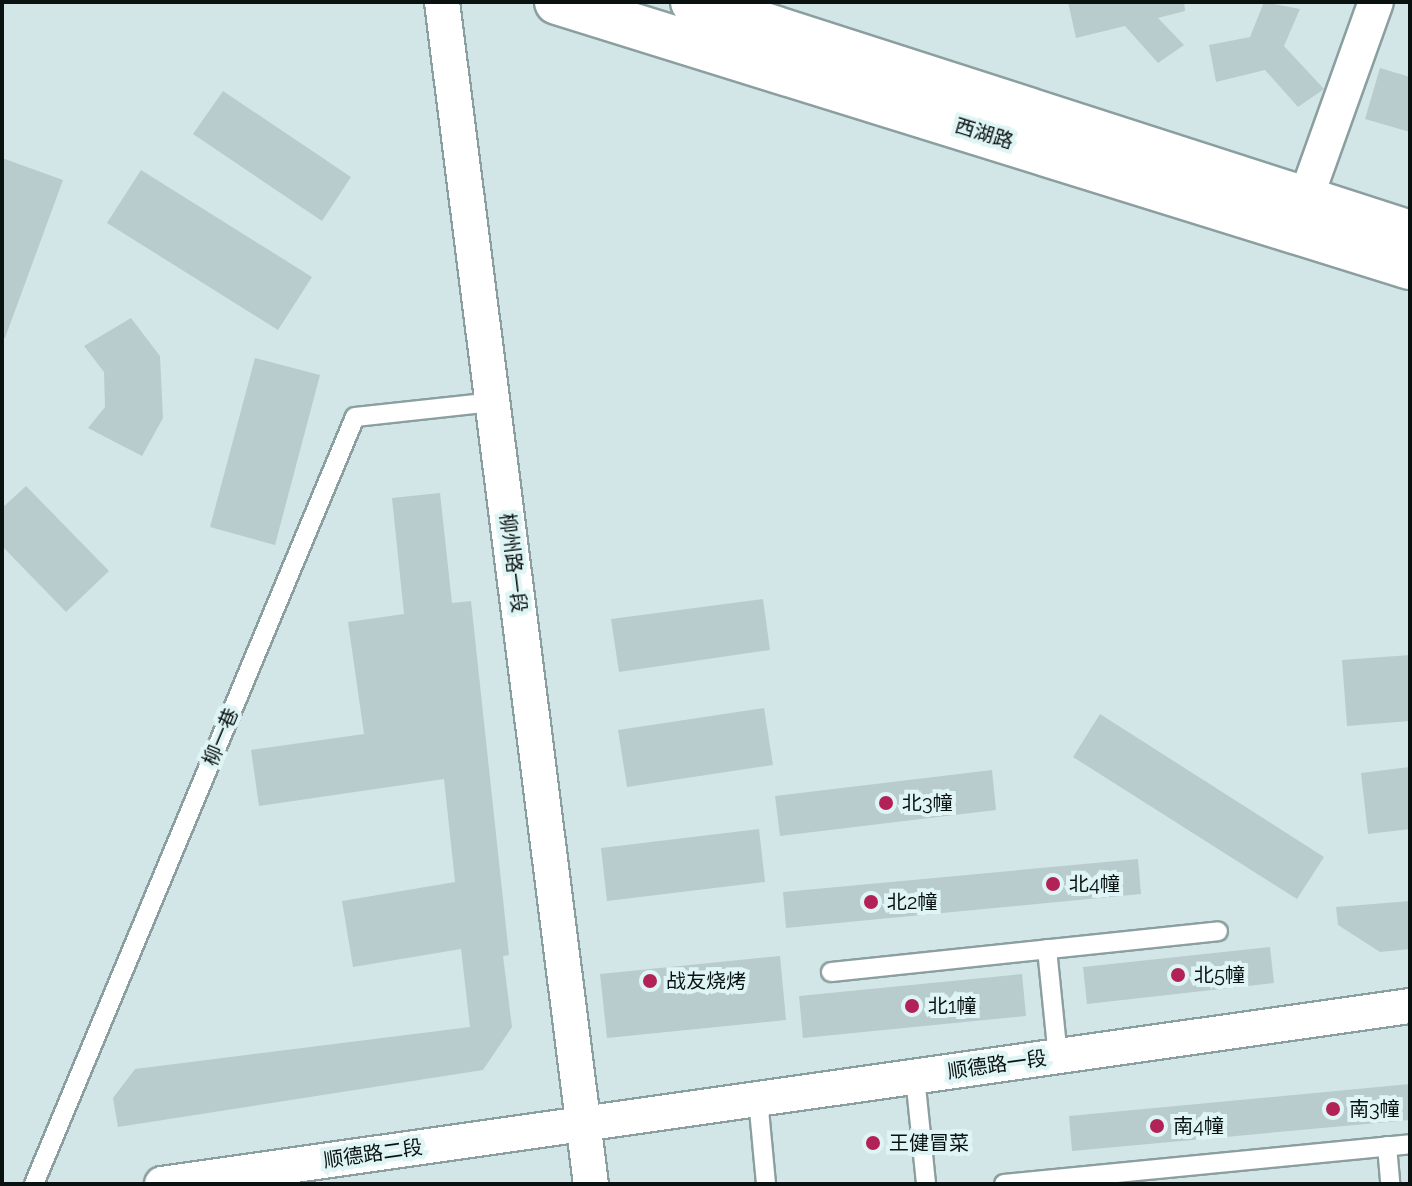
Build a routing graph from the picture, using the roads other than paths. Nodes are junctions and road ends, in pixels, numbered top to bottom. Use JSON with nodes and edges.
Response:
{"nodes":[{"id":1,"x":442,"y":2,"type":"edge"},
{"id":2,"x":557,"y":2,"type":"edge"},
{"id":3,"x":693,"y":2,"type":"edge"},
{"id":4,"x":1376,"y":2,"type":"edge"},
{"id":5,"x":1305,"y":200,"type":"junction"},
{"id":6,"x":1410,"y":233,"type":"edge"},
{"id":7,"x":1410,"y":267,"type":"edge"},
{"id":8,"x":492,"y":402,"type":"junction"},
{"id":9,"x":1218,"y":931,"type":"dead end"},
{"id":10,"x":1047,"y":949,"type":"junction"},
{"id":11,"x":831,"y":972,"type":"dead end"},
{"id":12,"x":1410,"y":1006,"type":"edge"},
{"id":13,"x":1058,"y":1057,"type":"junction"},
{"id":14,"x":915,"y":1077,"type":"junction"},
{"id":15,"x":758,"y":1099,"type":"junction"},
{"id":16,"x":584,"y":1124,"type":"junction"},
{"id":17,"x":1410,"y":1144,"type":"edge"},
{"id":18,"x":1387,"y":1146,"type":"junction"},
{"id":19,"x":34,"y":1184,"type":"edge"},
{"id":20,"x":162,"y":1184,"type":"edge"},
{"id":21,"x":591,"y":1184,"type":"edge"},
{"id":22,"x":766,"y":1184,"type":"edge"},
{"id":23,"x":926,"y":1184,"type":"edge"},
{"id":24,"x":1004,"y":1184,"type":"edge"},
{"id":25,"x":1390,"y":1184,"type":"edge"}],
"edges":[{"from":1,"to":8,"type":"street","name":"柳州路一段"},
{"from":2,"to":7,"type":"main road","name":"西湖路"},
{"from":3,"to":5,"type":"main road","name":"西湖路"},
{"from":4,"to":5,"type":"street"},
{"from":5,"to":6,"type":"main road","name":"西湖路"},
{"from":8,"to":16,"type":"street","name":"柳州路一段"},
{"from":8,"to":19,"type":"lane","name":"柳一巷"},
{"from":9,"to":10,"type":"lane"},
{"from":10,"to":11,"type":"lane"},
{"from":10,"to":13,"type":"lane"},
{"from":12,"to":13,"type":"street","name":"顺德路一段"},
{"from":13,"to":14,"type":"street","name":"顺德路一段"},
{"from":14,"to":15,"type":"street","name":"顺德路一段"},
{"from":14,"to":23,"type":"lane"},
{"from":15,"to":16,"type":"street","name":"顺德路一段"},
{"from":15,"to":22,"type":"lane"},
{"from":16,"to":20,"type":"street","name":"顺德路二段"},
{"from":16,"to":21,"type":"street","name":"柳州路一段"},
{"from":17,"to":18,"type":"lane"},
{"from":18,"to":24,"type":"lane"},
{"from":18,"to":25,"type":"lane"}]}
